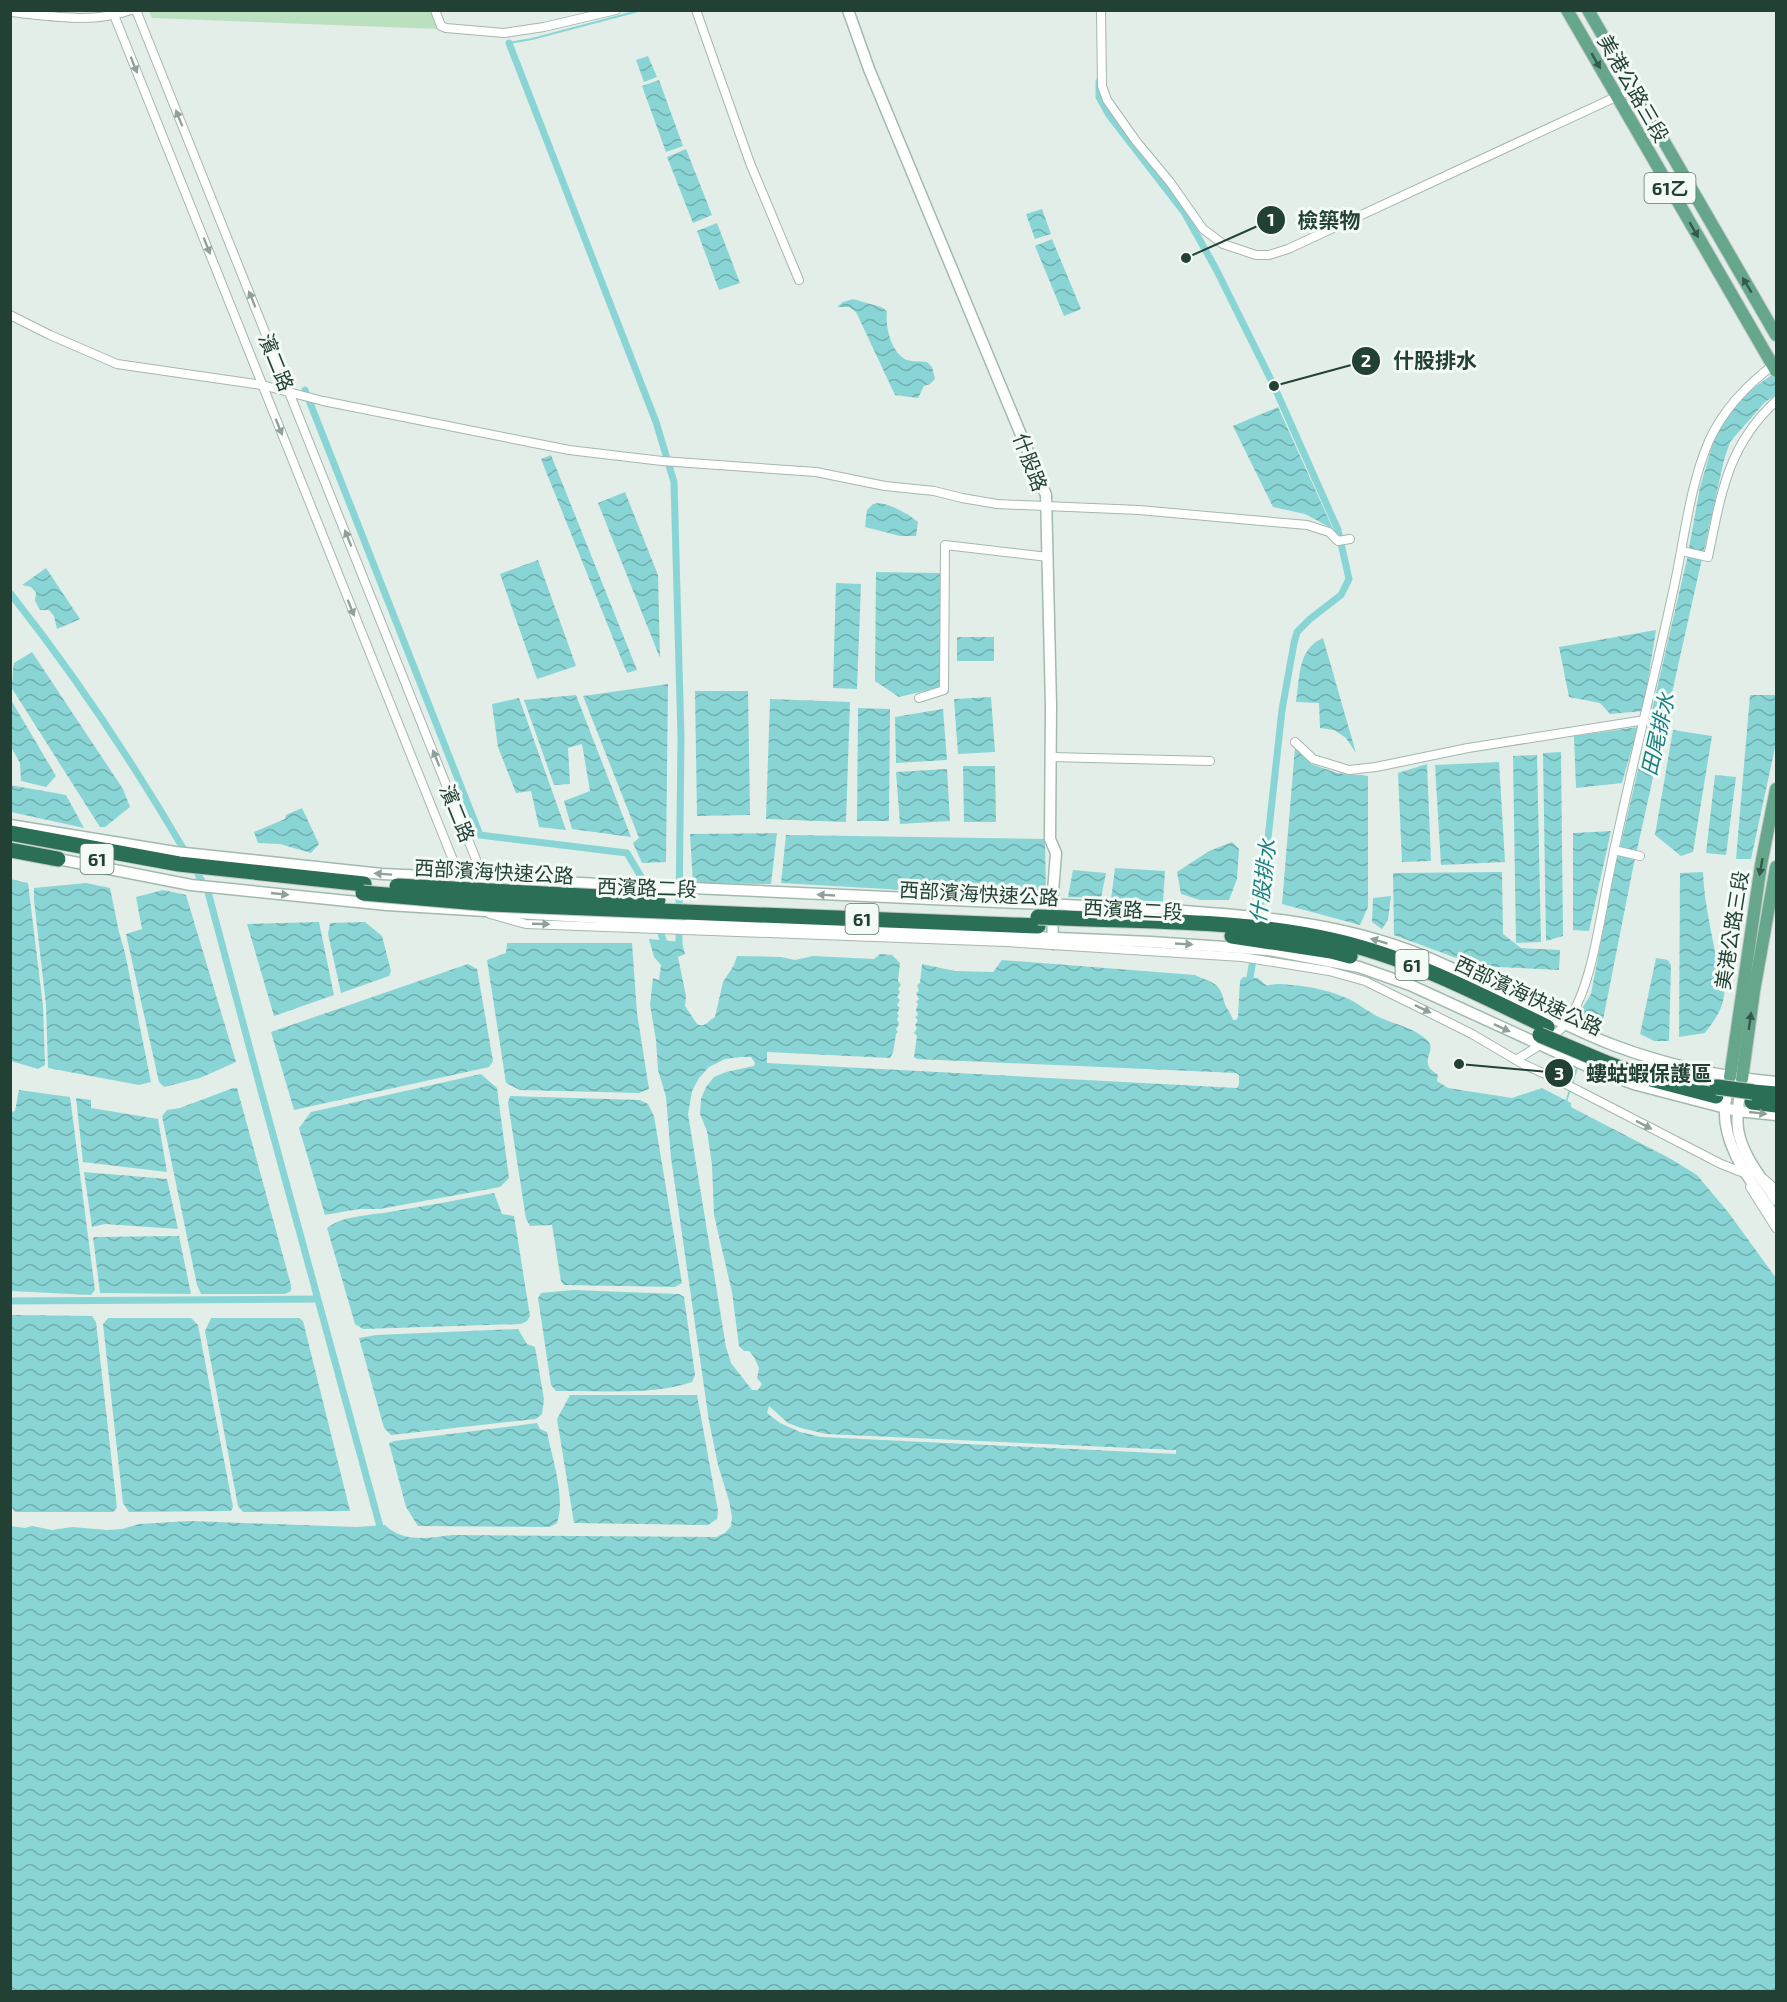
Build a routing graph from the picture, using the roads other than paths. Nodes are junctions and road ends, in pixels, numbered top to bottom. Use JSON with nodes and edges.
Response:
{"nodes":[{"id":1,"x":131,"y":10,"type":"edge"},
{"id":2,"x":136,"y":10,"type":"edge"},
{"id":3,"x":435,"y":10,"type":"edge"},
{"id":4,"x":616,"y":10,"type":"edge"},
{"id":5,"x":696,"y":10,"type":"edge"},
{"id":6,"x":848,"y":10,"type":"edge"},
{"id":7,"x":1101,"y":10,"type":"edge"},
{"id":8,"x":1568,"y":10,"type":"edge"},
{"id":9,"x":1588,"y":10,"type":"edge"},
{"id":10,"x":10,"y":12,"type":"edge"},
{"id":11,"x":114,"y":13,"type":"edge"},
{"id":12,"x":588,"y":13,"type":"edge"},
{"id":13,"x":1633,"y":89,"type":"junction"},
{"id":14,"x":1616,"y":97,"type":"junction"},
{"id":15,"x":799,"y":280,"type":"dead end"},
{"id":16,"x":10,"y":315,"type":"edge"},
{"id":17,"x":1776,"y":335,"type":"edge"},
{"id":18,"x":1775,"y":366,"type":"edge"},
{"id":19,"x":262,"y":386,"type":"junction"},
{"id":20,"x":289,"y":392,"type":"junction"},
{"id":21,"x":1776,"y":401,"type":"edge"},
{"id":22,"x":1045,"y":505,"type":"junction"},
{"id":23,"x":1350,"y":539,"type":"dead end"},
{"id":24,"x":1682,"y":551,"type":"junction"},
{"id":25,"x":1048,"y":557,"type":"junction"},
{"id":26,"x":919,"y":699,"type":"dead end"},
{"id":27,"x":1645,"y":720,"type":"junction"},
{"id":28,"x":1295,"y":742,"type":"dead end"},
{"id":29,"x":1051,"y":757,"type":"junction"},
{"id":30,"x":1210,"y":761,"type":"dead end"},
{"id":31,"x":1776,"y":789,"type":"edge"},
{"id":32,"x":11,"y":833,"type":"edge"},
{"id":33,"x":10,"y":850,"type":"edge"},
{"id":34,"x":1614,"y":850,"type":"junction"},
{"id":35,"x":10,"y":855,"type":"edge"},
{"id":36,"x":1640,"y":856,"type":"dead end"},
{"id":37,"x":58,"y":859,"type":"junction"},
{"id":38,"x":1776,"y":867,"type":"edge"},
{"id":39,"x":182,"y":869,"type":"junction"},
{"id":40,"x":214,"y":872,"type":"junction"},
{"id":41,"x":459,"y":877,"type":"junction"},
{"id":42,"x":485,"y":878,"type":"junction"},
{"id":43,"x":1052,"y":905,"type":"junction"},
{"id":44,"x":685,"y":911,"type":"junction"},
{"id":45,"x":484,"y":912,"type":"junction"},
{"id":46,"x":1059,"y":933,"type":"junction"},
{"id":47,"x":1242,"y":936,"type":"junction"},
{"id":48,"x":1269,"y":940,"type":"junction"},
{"id":49,"x":1566,"y":1024,"type":"junction"},
{"id":50,"x":1542,"y":1035,"type":"junction"},
{"id":51,"x":1606,"y":1059,"type":"junction"},
{"id":52,"x":1516,"y":1060,"type":"junction"},
{"id":53,"x":1776,"y":1082,"type":"edge"},
{"id":54,"x":1726,"y":1089,"type":"junction"},
{"id":55,"x":1776,"y":1094,"type":"edge"},
{"id":56,"x":1752,"y":1097,"type":"junction"},
{"id":57,"x":1776,"y":1105,"type":"edge"},
{"id":58,"x":1737,"y":1111,"type":"junction"},
{"id":59,"x":1776,"y":1115,"type":"edge"},
{"id":60,"x":1747,"y":1175,"type":"junction"},
{"id":61,"x":1761,"y":1177,"type":"junction"},
{"id":62,"x":1776,"y":1190,"type":"edge"},
{"id":63,"x":1776,"y":1200,"type":"edge"},
{"id":64,"x":1776,"y":1218,"type":"edge"},
{"id":65,"x":1776,"y":1228,"type":"edge"}],
"edges":[{"from":1,"to":11,"type":"street"},
{"from":20,"to":2,"type":"street","name":"濱二路","one_way":true},
{"from":3,"to":12,"type":"street"},
{"from":4,"to":12,"type":"street"},
{"from":5,"to":15,"type":"street"},
{"from":6,"to":22,"type":"street","name":"什股路"},
{"from":7,"to":14,"type":"street"},
{"from":8,"to":14,"type":"main road","name":"美港公路三段","number":"61乙","one_way":true},
{"from":9,"to":13,"type":"main road","name":"美港公路三段","number":"61乙"},
{"from":10,"to":11,"type":"street"},
{"from":11,"to":19,"type":"street","name":"濱二路","one_way":true},
{"from":13,"to":14,"type":"street"},
{"from":17,"to":13,"type":"main road","name":"美港公路三段","number":"61乙","one_way":true},
{"from":14,"to":18,"type":"main road","name":"美港公路三段","number":"61乙","one_way":true},
{"from":16,"to":19,"type":"street"},
{"from":18,"to":24,"type":"street"},
{"from":19,"to":20,"type":"street"},
{"from":19,"to":41,"type":"street","name":"濱二路","one_way":true},
{"from":20,"to":22,"type":"street"},
{"from":42,"to":20,"type":"street","name":"濱二路","one_way":true},
{"from":21,"to":24,"type":"street"},
{"from":22,"to":23,"type":"street"},
{"from":22,"to":25,"type":"street","name":"什股路"},
{"from":24,"to":27,"type":"street"},
{"from":25,"to":26,"type":"street"},
{"from":25,"to":29,"type":"street","name":"什股路"},
{"from":27,"to":28,"type":"street"},
{"from":27,"to":34,"type":"street"},
{"from":29,"to":30,"type":"street"},
{"from":29,"to":43,"type":"street","name":"什股路"},
{"from":31,"to":54,"type":"main road","name":"美港公路三段","one_way":true},
{"from":32,"to":39,"type":"highway","name":"西部濱海快速公路","number":"61"},
{"from":32,"to":39,"type":"highway"},
{"from":33,"to":37,"type":"highway"},
{"from":34,"to":36,"type":"street"},
{"from":34,"to":49,"type":"street"},
{"from":35,"to":37,"type":"street"},
{"from":37,"to":39,"type":"street"},
{"from":54,"to":38,"type":"main road","name":"美港公路三段","one_way":true},
{"from":39,"to":40,"type":"highway","name":"西部濱海快速公路","number":"61"},
{"from":39,"to":40,"type":"street"},
{"from":41,"to":40,"type":"street","name":"西濱路二段","one_way":true},
{"from":40,"to":44,"type":"highway","name":"西部濱海快速公路","number":"61","bridge":true},
{"from":40,"to":45,"type":"street","name":"西濱路二段","one_way":true},
{"from":41,"to":42,"type":"street","name":"西濱路二段"},
{"from":41,"to":45,"type":"street","name":"濱二路"},
{"from":42,"to":44,"type":"street","name":"西濱路二段"},
{"from":42,"to":45,"type":"street","name":"濱二路"},
{"from":43,"to":44,"type":"street","name":"西濱路二段","one_way":true},
{"from":43,"to":46,"type":"street","name":"什股路"},
{"from":43,"to":47,"type":"street","name":"西濱路二段"},
{"from":45,"to":44,"type":"street","name":"西濱路二段","one_way":true},
{"from":44,"to":46,"type":"street","name":"西濱路二段"},
{"from":44,"to":46,"type":"highway","name":"西部濱海快速公路","number":"61"},
{"from":46,"to":47,"type":"highway","name":"西部濱海快速公路","number":"61"},
{"from":47,"to":48,"type":"highway","name":"西部濱海快速公路","number":"61"},
{"from":47,"to":48,"type":"street","name":"西濱路二段"},
{"from":49,"to":48,"type":"street","name":"西濱路二段","one_way":true},
{"from":48,"to":50,"type":"highway","name":"西部濱海快速公路","number":"61"},
{"from":48,"to":52,"type":"street","one_way":true},
{"from":49,"to":50,"type":"street"},
{"from":49,"to":51,"type":"street","name":"西濱路二段"},
{"from":50,"to":51,"type":"highway","name":"西部濱海快速公路","number":"61","bridge":true},
{"from":50,"to":52,"type":"street"},
{"from":51,"to":54,"type":"highway","name":"西部濱海快速公路","number":"61"},
{"from":51,"to":54,"type":"street","name":"西濱路二段"},
{"from":52,"to":60,"type":"street","one_way":true},
{"from":53,"to":54,"type":"street","name":"西濱路二段"},
{"from":54,"to":56,"type":"highway","name":"西部濱海快速公路","number":"61","bridge":true},
{"from":54,"to":58,"type":"street"},
{"from":54,"to":58,"type":"street","name":"西濱路二段"},
{"from":54,"to":60,"type":"street"},
{"from":55,"to":56,"type":"highway","name":"西部濱海快速公路","number":"61"},
{"from":56,"to":57,"type":"highway","name":"西部濱海快速公路","number":"61"},
{"from":58,"to":59,"type":"street","name":"西濱路二段","one_way":true},
{"from":58,"to":61,"type":"street"},
{"from":60,"to":61,"type":"street"},
{"from":60,"to":64,"type":"street"},
{"from":60,"to":65,"type":"street"},
{"from":61,"to":62,"type":"street"},
{"from":61,"to":63,"type":"street"}]}
